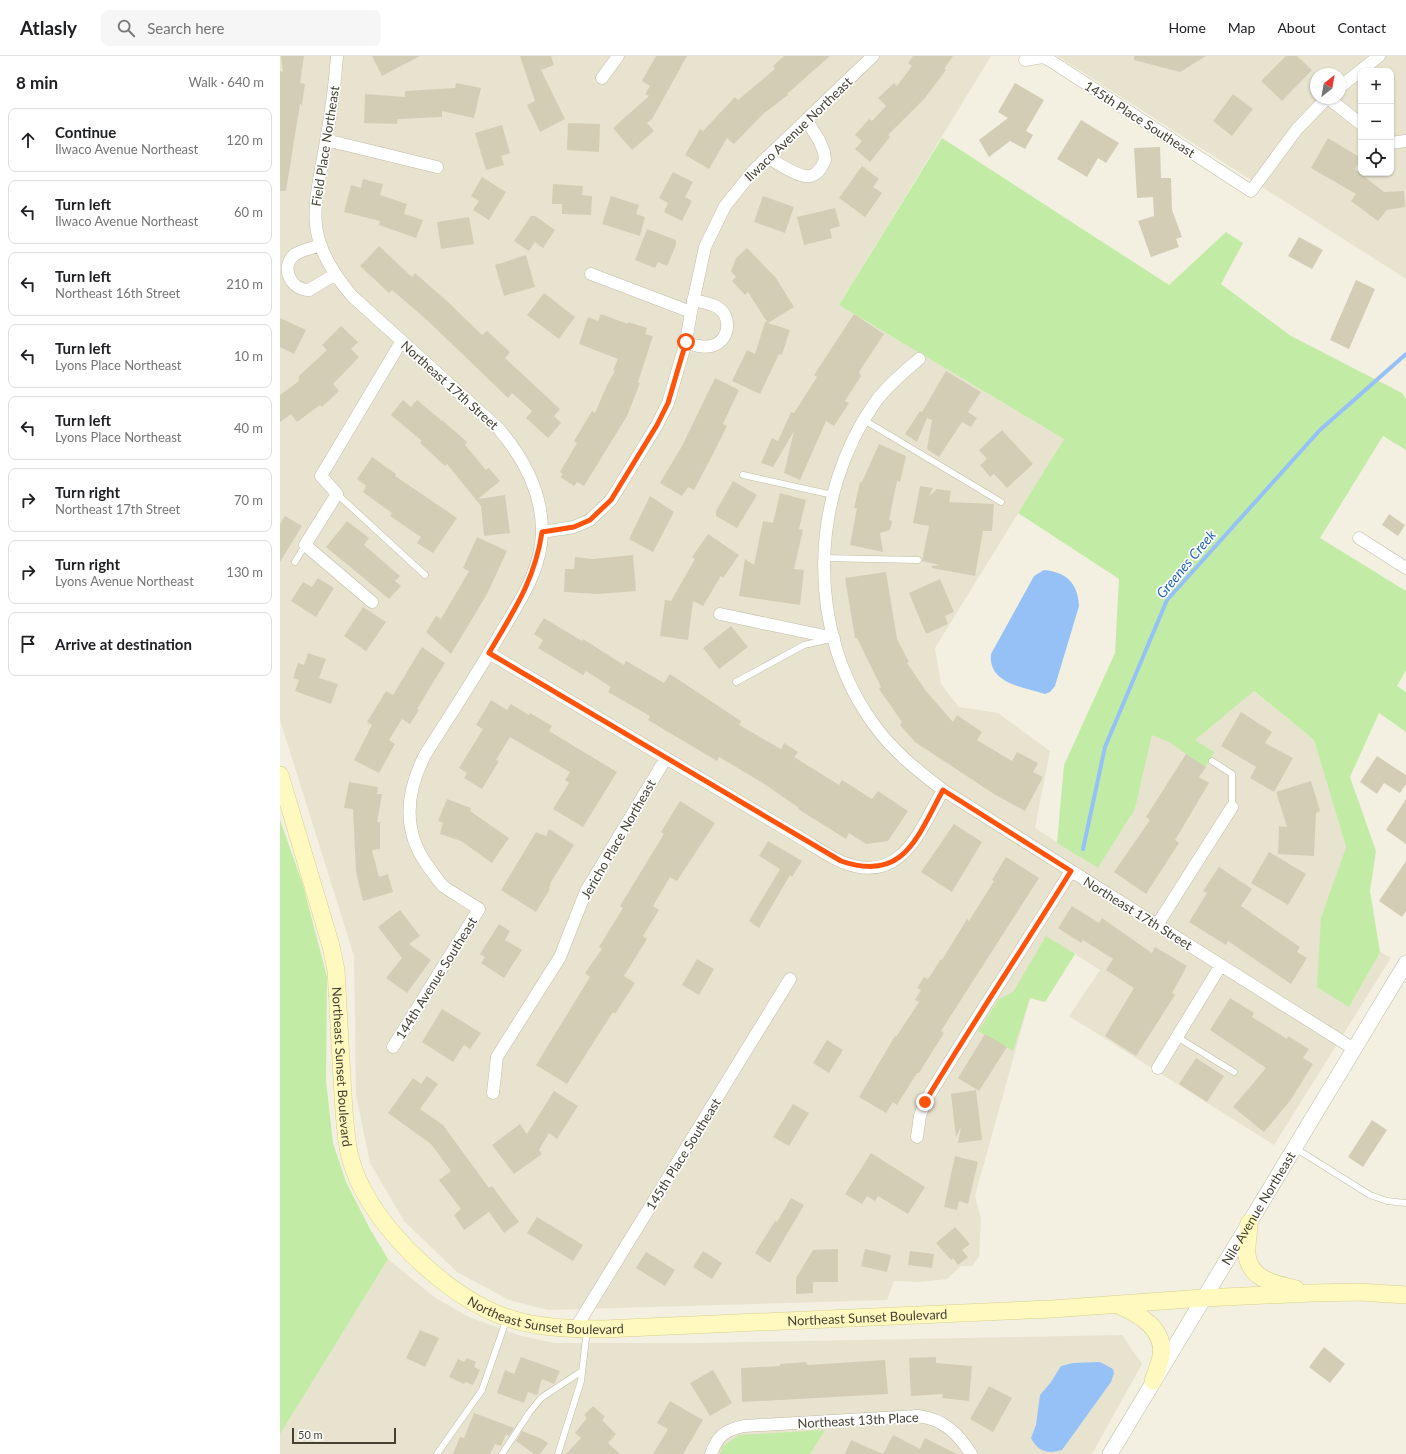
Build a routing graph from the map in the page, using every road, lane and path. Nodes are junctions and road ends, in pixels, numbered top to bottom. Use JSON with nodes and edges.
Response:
{"nodes":[{"id":1,"x":337,"y":56,"type":"edge"},
{"id":2,"x":618,"y":56,"type":"edge"},
{"id":3,"x":873,"y":56,"type":"edge"},
{"id":4,"x":1379,"y":56,"type":"edge"},
{"id":5,"x":1025,"y":60,"type":"dead end"},
{"id":6,"x":602,"y":78,"type":"dead end"},
{"id":7,"x":1346,"y":82,"type":"edge"},
{"id":8,"x":1321,"y":104,"type":"edge"},
{"id":9,"x":1335,"y":104,"type":"edge"},
{"id":10,"x":807,"y":121,"type":"junction"},
{"id":11,"x":1358,"y":122,"type":"edge"},
{"id":12,"x":326,"y":140,"type":"junction"},
{"id":13,"x":1405,"y":141,"type":"dead end"},
{"id":14,"x":1394,"y":143,"type":"edge"},
{"id":15,"x":767,"y":157,"type":"junction"},
{"id":16,"x":437,"y":167,"type":"dead end"},
{"id":17,"x":321,"y":245,"type":"junction"},
{"id":18,"x":325,"y":258,"type":"joint"},
{"id":19,"x":591,"y":274,"type":"dead end"},
{"id":20,"x":334,"y":275,"type":"junction"},
{"id":21,"x":692,"y":306,"type":"junction"},
{"id":22,"x":401,"y":342,"type":"junction"},
{"id":23,"x":686,"y":343,"type":"junction"},
{"id":24,"x":919,"y":359,"type":"dead end"},
{"id":25,"x":864,"y":420,"type":"junction"},
{"id":26,"x":742,"y":475,"type":"dead end"},
{"id":27,"x":337,"y":494,"type":"junction"},
{"id":28,"x":833,"y":495,"type":"junction"},
{"id":29,"x":1001,"y":502,"type":"dead end"},
{"id":30,"x":542,"y":532,"type":"junction"},
{"id":31,"x":1359,"y":538,"type":"dead end"},
{"id":32,"x":305,"y":545,"type":"junction"},
{"id":33,"x":823,"y":558,"type":"junction"},
{"id":34,"x":918,"y":560,"type":"dead end"},
{"id":35,"x":295,"y":562,"type":"dead end"},
{"id":36,"x":1406,"y":568,"type":"edge"},
{"id":37,"x":425,"y":576,"type":"dead end"},
{"id":38,"x":372,"y":602,"type":"dead end"},
{"id":39,"x":720,"y":614,"type":"dead end"},
{"id":40,"x":834,"y":638,"type":"junction"},
{"id":41,"x":489,"y":653,"type":"junction"},
{"id":42,"x":736,"y":682,"type":"dead end"},
{"id":43,"x":666,"y":758,"type":"junction"},
{"id":44,"x":1212,"y":761,"type":"dead end"},
{"id":45,"x":280,"y":775,"type":"edge"},
{"id":46,"x":943,"y":790,"type":"junction"},
{"id":47,"x":1232,"y":807,"type":"joint"},
{"id":48,"x":1071,"y":871,"type":"junction"},
{"id":49,"x":1157,"y":925,"type":"junction"},
{"id":50,"x":1406,"y":964,"type":"edge"},
{"id":51,"x":1221,"y":965,"type":"junction"},
{"id":52,"x":790,"y":979,"type":"dead end"},
{"id":53,"x":1177,"y":1037,"type":"junction"},
{"id":54,"x":393,"y":1047,"type":"dead end"},
{"id":55,"x":1354,"y":1049,"type":"junction"},
{"id":56,"x":1158,"y":1068,"type":"dead end"},
{"id":57,"x":1234,"y":1072,"type":"dead end"},
{"id":58,"x":493,"y":1093,"type":"dead end"},
{"id":59,"x":917,"y":1137,"type":"dead end"},
{"id":60,"x":1295,"y":1148,"type":"junction"},
{"id":61,"x":1405,"y":1203,"type":"dead end"},
{"id":62,"x":1249,"y":1223,"type":"junction"},
{"id":63,"x":1311,"y":1293,"type":"junction"},
{"id":64,"x":1406,"y":1295,"type":"edge"},
{"id":65,"x":1203,"y":1298,"type":"junction"},
{"id":66,"x":1116,"y":1304,"type":"junction"},
{"id":67,"x":507,"y":1317,"type":"junction"},
{"id":68,"x":582,"y":1329,"type":"junction"},
{"id":69,"x":582,"y":1371,"type":"junction"},
{"id":70,"x":1153,"y":1381,"type":"junction"},
{"id":71,"x":437,"y":1454,"type":"edge"},
{"id":72,"x":502,"y":1454,"type":"edge"},
{"id":73,"x":558,"y":1454,"type":"edge"},
{"id":74,"x":711,"y":1454,"type":"edge"},
{"id":75,"x":971,"y":1454,"type":"edge"},
{"id":76,"x":1110,"y":1454,"type":"edge"}],
"edges":[{"from":1,"to":12,"type":"street","name":"Field Place Northeast"},
{"from":2,"to":6,"type":"street"},
{"from":3,"to":10,"type":"street","name":"Ilwaco Avenue Northeast"},
{"from":4,"to":7,"type":"street"},
{"from":5,"to":8,"type":"street","name":"145th Place Southeast"},
{"from":9,"to":11,"type":"street"},
{"from":10,"to":15,"type":"street","name":"Ilwaco Avenue Northeast"},
{"from":10,"to":15,"type":"street"},
{"from":12,"to":16,"type":"street"},
{"from":12,"to":17,"type":"street","name":"Field Place Northeast"},
{"from":13,"to":14,"type":"street"},
{"from":15,"to":21,"type":"street","name":"Ilwaco Avenue Northeast"},
{"from":17,"to":18,"type":"street","name":"Field Place Northeast"},
{"from":17,"to":20,"type":"street"},
{"from":18,"to":20,"type":"street","name":"Northeast 17th Street"},
{"from":19,"to":21,"type":"street"},
{"from":20,"to":22,"type":"street","name":"Northeast 17th Street"},
{"from":21,"to":23,"type":"street","name":"Ilwaco Avenue Northeast"},
{"from":21,"to":23,"type":"street"},
{"from":22,"to":27,"type":"street"},
{"from":22,"to":30,"type":"street","name":"Northeast 17th Street"},
{"from":23,"to":30,"type":"street","name":"Ilwaco Avenue Northeast"},
{"from":24,"to":25,"type":"street","name":"Northeast 17th Street"},
{"from":25,"to":28,"type":"street","name":"Northeast 17th Street"},
{"from":25,"to":29,"type":"lane"},
{"from":26,"to":28,"type":"lane"},
{"from":27,"to":32,"type":"street"},
{"from":27,"to":37,"type":"lane"},
{"from":28,"to":33,"type":"street","name":"Northeast 17th Street"},
{"from":30,"to":41,"type":"street"},
{"from":31,"to":36,"type":"street"},
{"from":32,"to":35,"type":"lane"},
{"from":32,"to":38,"type":"street"},
{"from":33,"to":34,"type":"lane"},
{"from":33,"to":40,"type":"street","name":"Northeast 17th Street"},
{"from":39,"to":40,"type":"street"},
{"from":40,"to":42,"type":"lane"},
{"from":40,"to":46,"type":"street","name":"Northeast 17th Street"},
{"from":41,"to":43,"type":"street"},
{"from":41,"to":54,"type":"street","name":"144th Avenue Southeast"},
{"from":43,"to":46,"type":"street"},
{"from":43,"to":58,"type":"street","name":"Jericho Place Northeast"},
{"from":44,"to":47,"type":"lane"},
{"from":45,"to":67,"type":"main road","name":"Northeast Sunset Boulevard"},
{"from":46,"to":48,"type":"street","name":"Northeast 17th Street"},
{"from":47,"to":49,"type":"street"},
{"from":48,"to":49,"type":"street","name":"Northeast 17th Street"},
{"from":48,"to":59,"type":"street"},
{"from":49,"to":51,"type":"street","name":"Northeast 17th Street"},
{"from":50,"to":55,"type":"street","name":"Nile Avenue Northeast"},
{"from":51,"to":53,"type":"street"},
{"from":51,"to":55,"type":"street","name":"Northeast 17th Street"},
{"from":52,"to":68,"type":"street","name":"145th Place Southeast"},
{"from":53,"to":56,"type":"street"},
{"from":53,"to":57,"type":"lane"},
{"from":55,"to":60,"type":"street","name":"Nile Avenue Northeast"},
{"from":60,"to":61,"type":"lane"},
{"from":60,"to":62,"type":"street","name":"Nile Avenue Northeast"},
{"from":62,"to":63,"type":"main road"},
{"from":62,"to":65,"type":"street","name":"Nile Avenue Northeast"},
{"from":63,"to":64,"type":"main road"},
{"from":63,"to":65,"type":"main road","name":"Northeast Sunset Boulevard"},
{"from":65,"to":66,"type":"main road","name":"Northeast Sunset Boulevard"},
{"from":65,"to":70,"type":"street","name":"Nile Avenue Northeast"},
{"from":66,"to":68,"type":"main road","name":"Northeast Sunset Boulevard"},
{"from":66,"to":70,"type":"main road"},
{"from":67,"to":68,"type":"main road","name":"Northeast Sunset Boulevard"},
{"from":67,"to":71,"type":"lane"},
{"from":68,"to":69,"type":"lane"},
{"from":69,"to":72,"type":"lane"},
{"from":69,"to":73,"type":"lane"},
{"from":70,"to":76,"type":"street","name":"Nile Avenue Northeast"},
{"from":74,"to":75,"type":"street","name":"Northeast 13th Place"}]}
